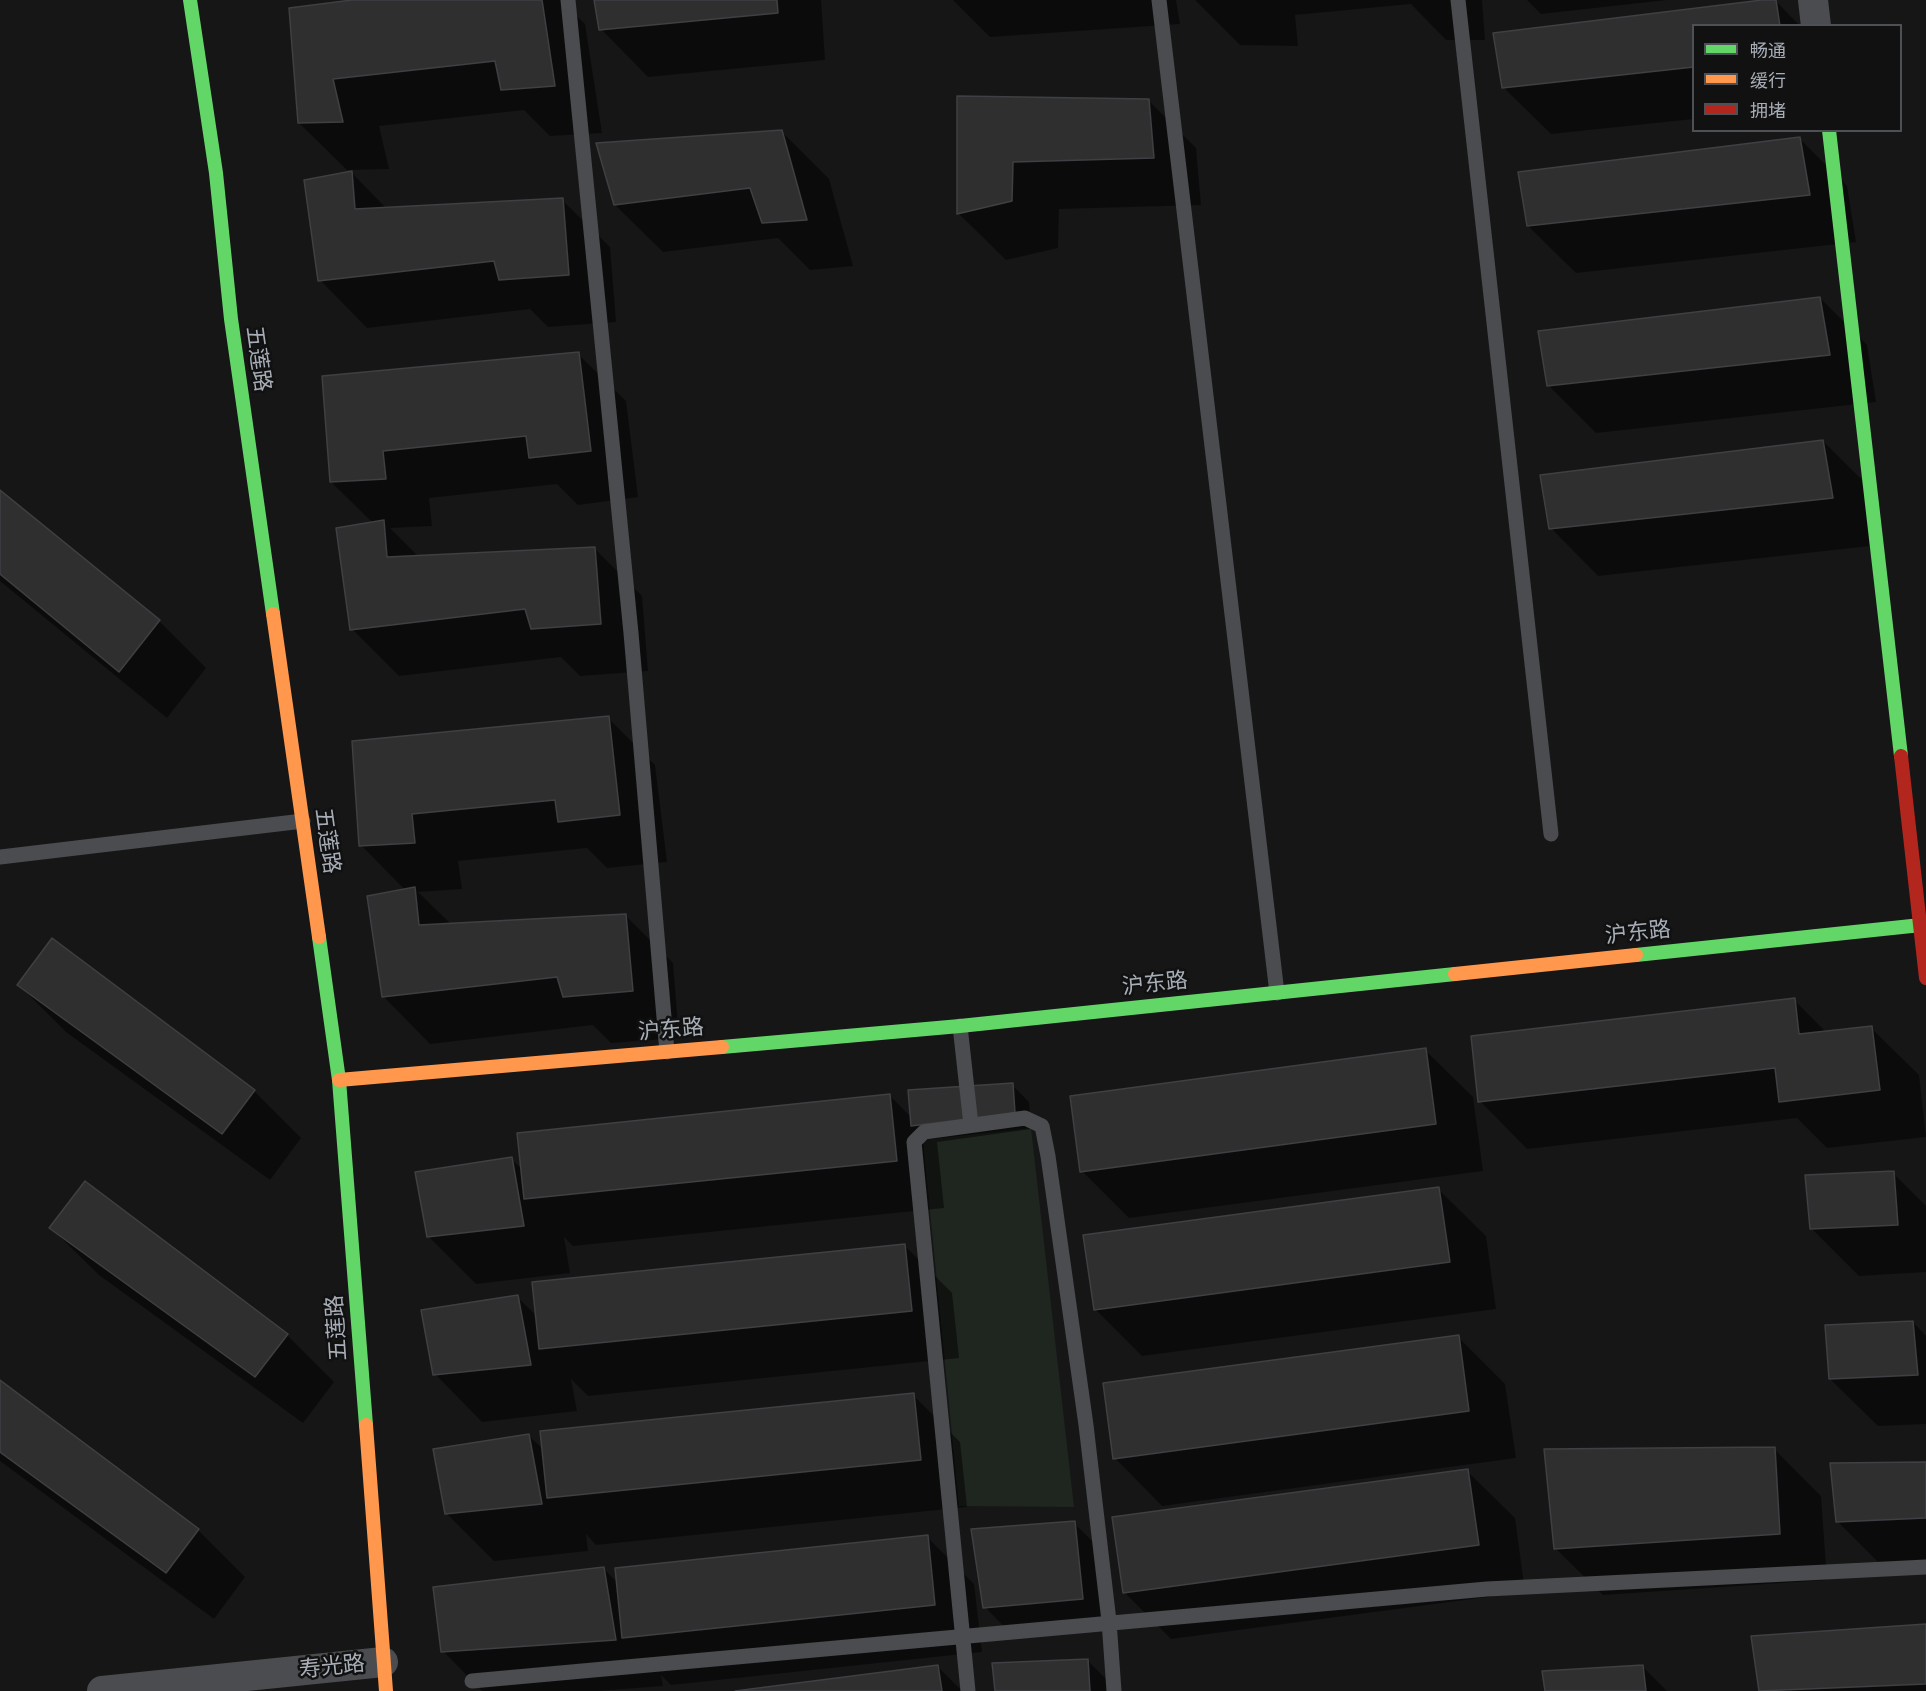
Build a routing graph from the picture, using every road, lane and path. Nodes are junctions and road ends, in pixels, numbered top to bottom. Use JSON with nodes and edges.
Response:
{"nodes":[{"id":1,"x":190,"y":0,"type":"edge"},
{"id":2,"x":568,"y":0,"type":"edge"},
{"id":3,"x":1159,"y":0,"type":"edge"},
{"id":4,"x":1458,"y":0,"type":"edge"},
{"id":5,"x":1813,"y":0,"type":"edge"},
{"id":6,"x":1816,"y":24,"type":"edge"},
{"id":7,"x":1828,"y":132,"type":"edge"},
{"id":8,"x":303,"y":821,"type":"junction"},
{"id":9,"x":1551,"y":834,"type":"dead end"},
{"id":10,"x":0,"y":857,"type":"edge"},
{"id":11,"x":1921,"y":925,"type":"junction"},
{"id":12,"x":1926,"y":978,"type":"edge"},
{"id":13,"x":1276,"y":993,"type":"junction"},
{"id":14,"x":960,"y":1026,"type":"junction"},
{"id":15,"x":667,"y":1052,"type":"junction"},
{"id":16,"x":339,"y":1080,"type":"junction"},
{"id":17,"x":971,"y":1125,"type":"junction"},
{"id":18,"x":1926,"y":1567,"type":"edge"},
{"id":19,"x":1109,"y":1621,"type":"junction"},
{"id":20,"x":961,"y":1636,"type":"junction"},
{"id":21,"x":383,"y":1662,"type":"junction"},
{"id":22,"x":472,"y":1681,"type":"dead end"},
{"id":23,"x":102,"y":1691,"type":"edge"},
{"id":24,"x":386,"y":1691,"type":"edge"},
{"id":25,"x":968,"y":1691,"type":"edge"},
{"id":26,"x":1114,"y":1691,"type":"edge"}],
"edges":[{"from":1,"to":8,"type":"street","name":"五莲路"},
{"from":2,"to":15,"type":"lane"},
{"from":3,"to":13,"type":"lane"},
{"from":4,"to":9,"type":"lane"},
{"from":5,"to":6,"type":"street"},
{"from":7,"to":11,"type":"street"},
{"from":8,"to":10,"type":"lane"},
{"from":8,"to":16,"type":"street","name":"五莲路"},
{"from":11,"to":12,"type":"street"},
{"from":11,"to":13,"type":"street","name":"沪东路"},
{"from":13,"to":14,"type":"street","name":"沪东路"},
{"from":14,"to":15,"type":"street","name":"沪东路"},
{"from":14,"to":17,"type":"lane"},
{"from":15,"to":16,"type":"street","name":"沪东路"},
{"from":16,"to":21,"type":"street","name":"五莲路"},
{"from":17,"to":19,"type":"lane"},
{"from":17,"to":20,"type":"lane"},
{"from":18,"to":19,"type":"lane"},
{"from":19,"to":20,"type":"lane"},
{"from":19,"to":26,"type":"lane"},
{"from":20,"to":22,"type":"lane"},
{"from":20,"to":25,"type":"lane"},
{"from":21,"to":23,"type":"street","name":"寿光路"},
{"from":21,"to":24,"type":"street","name":"五莲路"}]}
